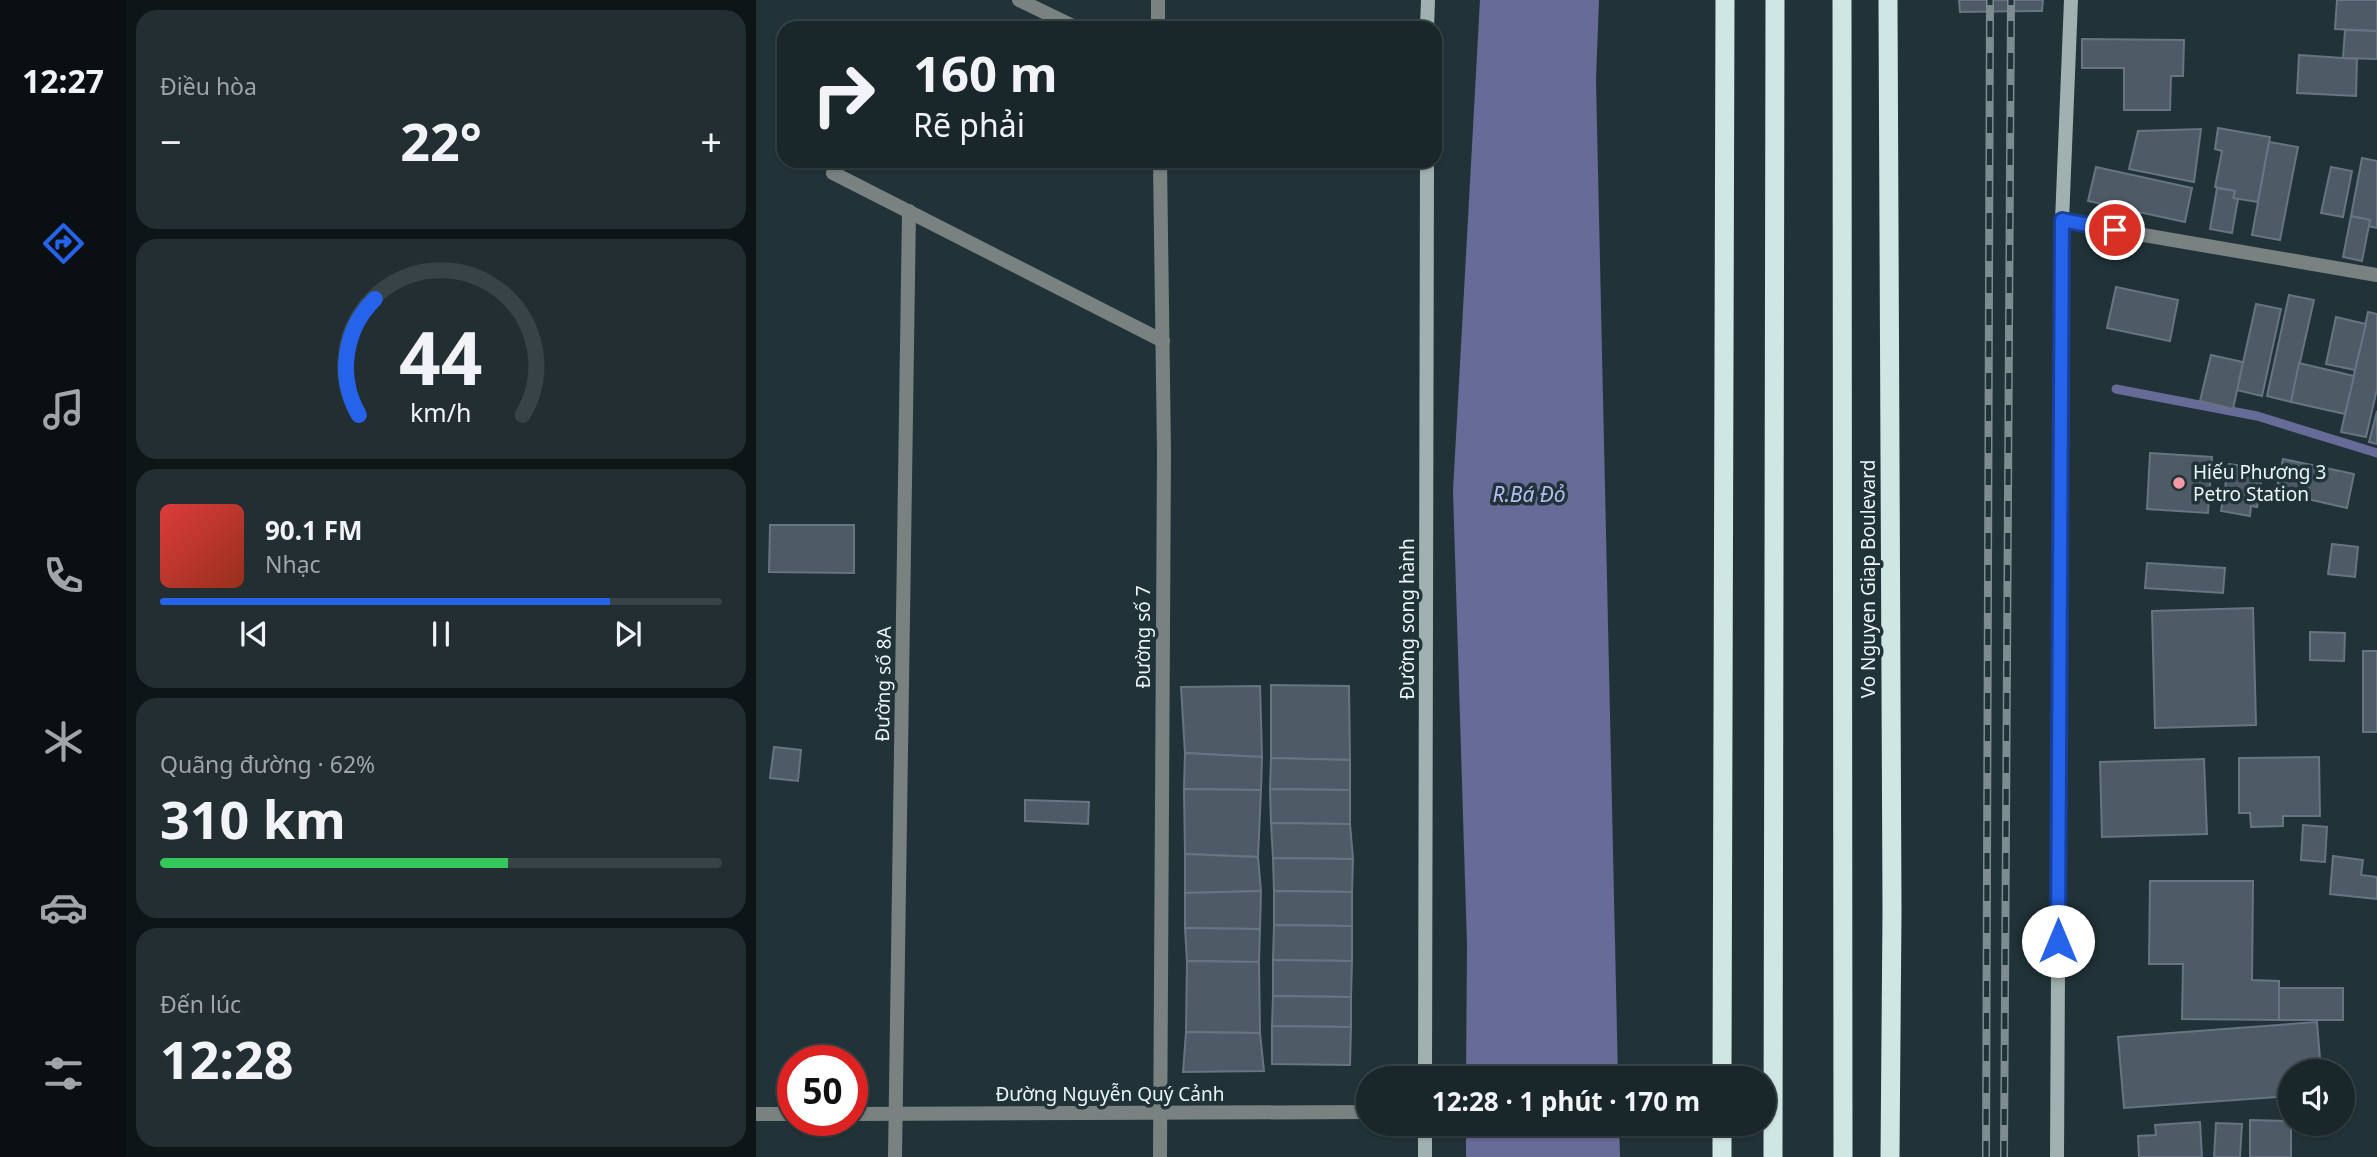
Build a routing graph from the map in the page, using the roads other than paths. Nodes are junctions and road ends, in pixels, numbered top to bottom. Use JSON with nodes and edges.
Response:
{"nodes":[{"id":1,"x":1019,"y":0,"type":"edge"},
{"id":2,"x":1158,"y":0,"type":"edge"},
{"id":3,"x":1427,"y":0,"type":"edge"},
{"id":4,"x":1725,"y":0,"type":"edge"},
{"id":5,"x":1775,"y":0,"type":"edge"},
{"id":6,"x":1842,"y":0,"type":"edge"},
{"id":7,"x":1888,"y":0,"type":"edge"},
{"id":8,"x":2071,"y":0,"type":"edge"},
{"id":9,"x":1062,"y":21,"type":"edge"},
{"id":10,"x":1158,"y":21,"type":"edge"},
{"id":11,"x":1427,"y":21,"type":"edge"},
{"id":12,"x":1160,"y":168,"type":"edge"},
{"id":13,"x":1427,"y":168,"type":"edge"},
{"id":14,"x":833,"y":173,"type":"dead end"},
{"id":15,"x":909,"y":211,"type":"junction"},
{"id":16,"x":2062,"y":220,"type":"junction"},
{"id":17,"x":2377,"y":275,"type":"edge"},
{"id":18,"x":1163,"y":341,"type":"junction"},
{"id":19,"x":1425,"y":1066,"type":"edge"},
{"id":20,"x":1722,"y":1066,"type":"edge"},
{"id":21,"x":1356,"y":1112,"type":"edge"},
{"id":22,"x":1160,"y":1113,"type":"junction"},
{"id":23,"x":756,"y":1114,"type":"edge"},
{"id":24,"x":777,"y":1114,"type":"edge"},
{"id":25,"x":868,"y":1114,"type":"edge"},
{"id":26,"x":895,"y":1114,"type":"junction"},
{"id":27,"x":1425,"y":1136,"type":"edge"},
{"id":28,"x":1722,"y":1136,"type":"edge"},
{"id":29,"x":895,"y":1157,"type":"edge"},
{"id":30,"x":1160,"y":1157,"type":"edge"},
{"id":31,"x":1425,"y":1157,"type":"edge"},
{"id":32,"x":1722,"y":1157,"type":"edge"},
{"id":33,"x":1773,"y":1157,"type":"edge"},
{"id":34,"x":1843,"y":1157,"type":"edge"},
{"id":35,"x":1890,"y":1157,"type":"edge"},
{"id":36,"x":2057,"y":1157,"type":"edge"}],
"edges":[{"from":1,"to":9,"type":"street"},
{"from":2,"to":10,"type":"street"},
{"from":3,"to":11,"type":"main road"},
{"from":4,"to":20,"type":"highway"},
{"from":5,"to":33,"type":"highway"},
{"from":6,"to":34,"type":"highway","name":"Vo Nguyen Giap Boulevard"},
{"from":7,"to":35,"type":"highway","name":"Vo Nguyen Giap Boulevard"},
{"from":8,"to":16,"type":"main road"},
{"from":12,"to":18,"type":"street","name":"Đường số 7"},
{"from":13,"to":19,"type":"main road","name":"Đường song hành"},
{"from":14,"to":15,"type":"street"},
{"from":15,"to":18,"type":"street"},
{"from":15,"to":26,"type":"street","name":"Đường số 8A"},
{"from":16,"to":17,"type":"street"},
{"from":16,"to":36,"type":"main road"},
{"from":18,"to":22,"type":"street","name":"Đường số 7"},
{"from":21,"to":22,"type":"street","name":"Đường Nguyễn Quý Cảnh"},
{"from":22,"to":26,"type":"street","name":"Đường Nguyễn Quý Cảnh"},
{"from":22,"to":30,"type":"street","name":"Đường số 7"},
{"from":23,"to":24,"type":"street"},
{"from":25,"to":26,"type":"street","name":"Đường Nguyễn Quý Cảnh"},
{"from":26,"to":29,"type":"street","name":"Đường số 8A"},
{"from":27,"to":31,"type":"main road"},
{"from":28,"to":32,"type":"highway"}]}
